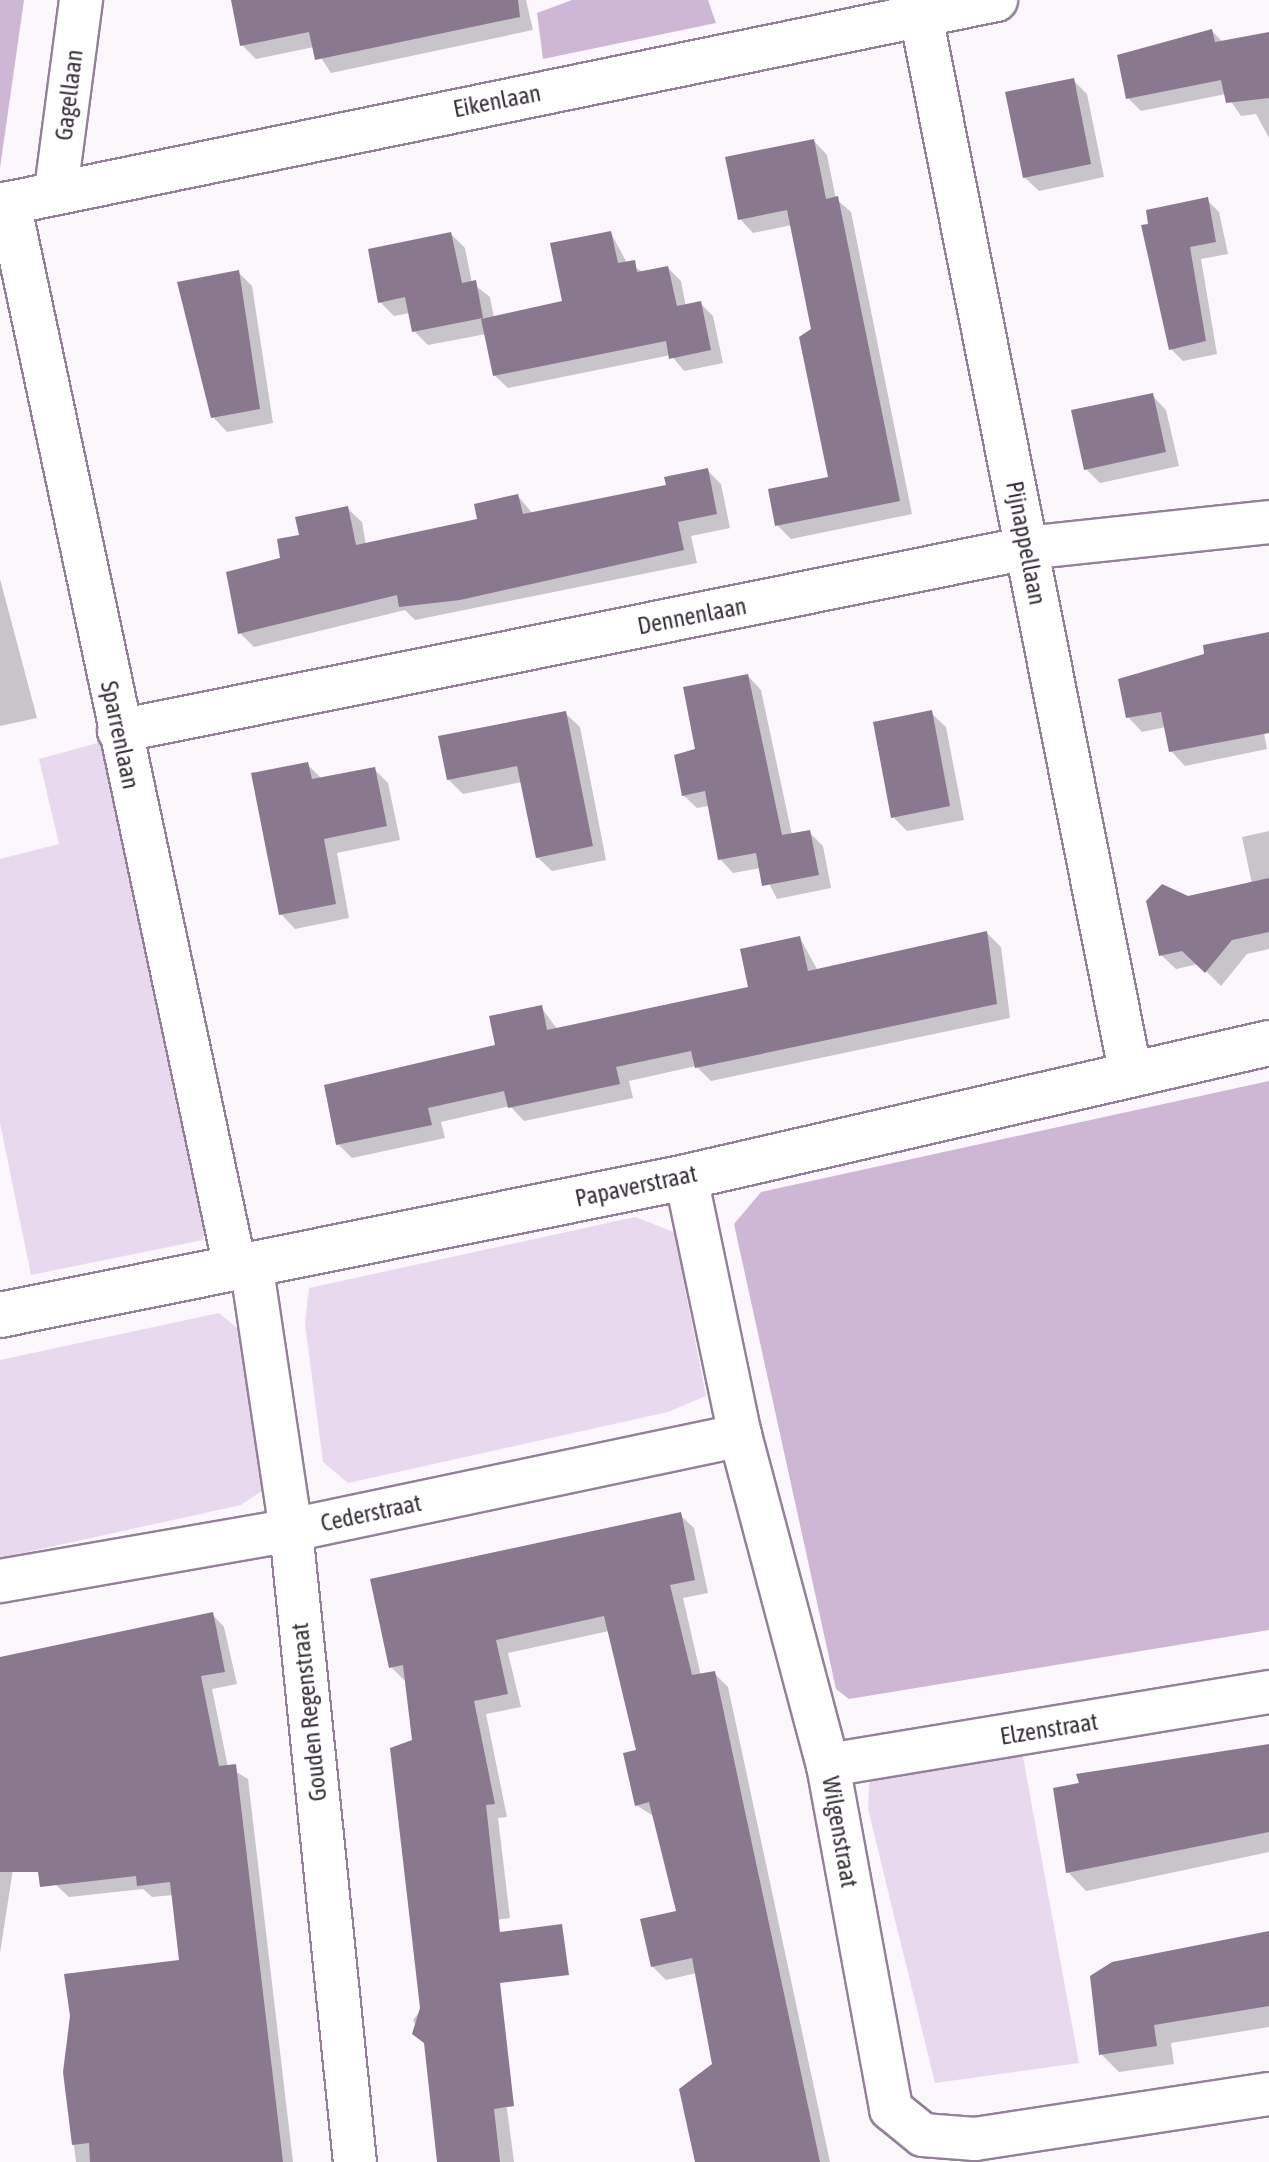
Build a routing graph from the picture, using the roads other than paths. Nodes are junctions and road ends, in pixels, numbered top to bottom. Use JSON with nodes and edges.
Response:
{"nodes":[{"id":1,"x":81,"y":0,"type":"edge"},
{"id":2,"x":996,"y":0,"type":"edge"},
{"id":3,"x":921,"y":16,"type":"junction"},
{"id":4,"x":56,"y":190,"type":"junction"},
{"id":5,"x":4,"y":204,"type":"edge"},
{"id":6,"x":1269,"y":522,"type":"edge"},
{"id":7,"x":1027,"y":548,"type":"junction"},
{"id":8,"x":119,"y":731,"type":"junction"},
{"id":9,"x":1269,"y":1043,"type":"edge"},
{"id":10,"x":1130,"y":1071,"type":"junction"},
{"id":11,"x":686,"y":1177,"type":"junction"},
{"id":12,"x":243,"y":1265,"type":"junction"},
{"id":13,"x":0,"y":1315,"type":"edge"},
{"id":14,"x":740,"y":1435,"type":"junction"},
{"id":15,"x":291,"y":1530,"type":"junction"},
{"id":16,"x":0,"y":1581,"type":"edge"},
{"id":17,"x":1269,"y":1692,"type":"edge"},
{"id":18,"x":828,"y":1765,"type":"junction"},
{"id":19,"x":1269,"y":2094,"type":"edge"},
{"id":20,"x":355,"y":2162,"type":"edge"}],
"edges":[{"from":1,"to":4,"type":"street","name":"Gagellaan"},
{"from":2,"to":3,"type":"street","name":"Eikenlaan"},
{"from":3,"to":4,"type":"street","name":"Eikenlaan"},
{"from":3,"to":7,"type":"street","name":"Pijnappellaan"},
{"from":4,"to":5,"type":"street","name":"Eikenlaan"},
{"from":5,"to":8,"type":"street","name":"Sparrenlaan"},
{"from":6,"to":7,"type":"street","name":"Dennenlaan"},
{"from":7,"to":8,"type":"street","name":"Dennenlaan"},
{"from":7,"to":10,"type":"street","name":"Pijnappellaan"},
{"from":8,"to":12,"type":"street","name":"Sparrenlaan"},
{"from":9,"to":10,"type":"street","name":"Papaverstraat"},
{"from":10,"to":11,"type":"street","name":"Papaverstraat"},
{"from":11,"to":12,"type":"street","name":"Papaverstraat"},
{"from":11,"to":14,"type":"street","name":"Wilgenstraat"},
{"from":12,"to":13,"type":"street","name":"Papaverstraat"},
{"from":12,"to":15,"type":"street","name":"Gouden Regenstraat"},
{"from":14,"to":15,"type":"street","name":"Cederstraat"},
{"from":14,"to":18,"type":"street","name":"Wilgenstraat"},
{"from":15,"to":16,"type":"street","name":"Cederstraat"},
{"from":15,"to":20,"type":"street","name":"Gouden Regenstraat"},
{"from":17,"to":18,"type":"street","name":"Elzenstraat"},
{"from":18,"to":19,"type":"street","name":"Wilgenstraat"}]}
